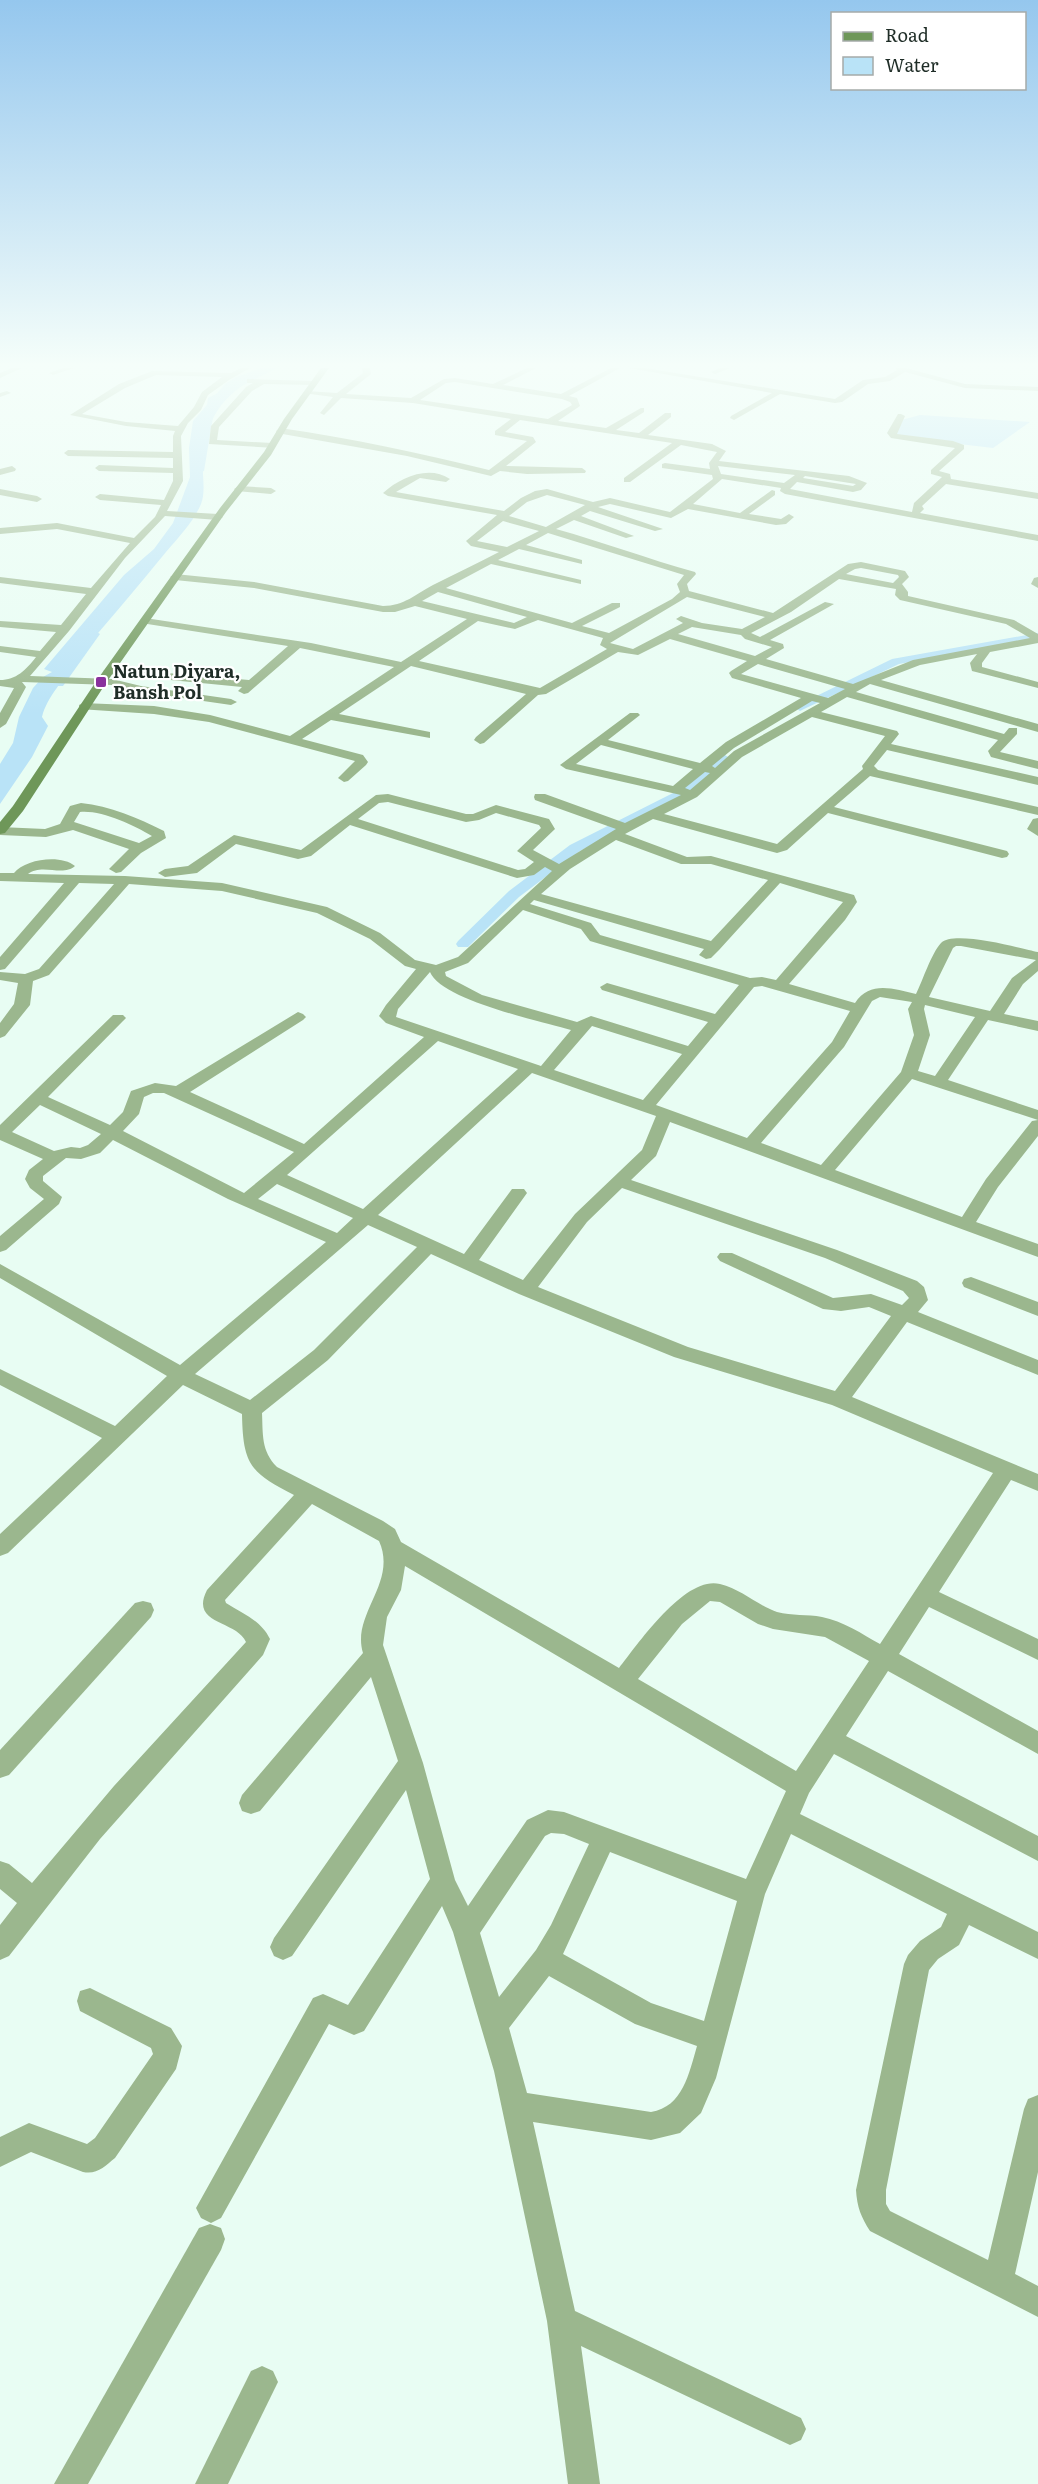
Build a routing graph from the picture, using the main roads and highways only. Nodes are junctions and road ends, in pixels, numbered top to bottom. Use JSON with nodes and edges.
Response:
{"nodes":[{"id":1,"x":243,"y":484,"type":"edge"},
{"id":2,"x":0,"y":830,"type":"edge"}],
"edges":[{"from":1,"to":2,"type":"main road"}]}
